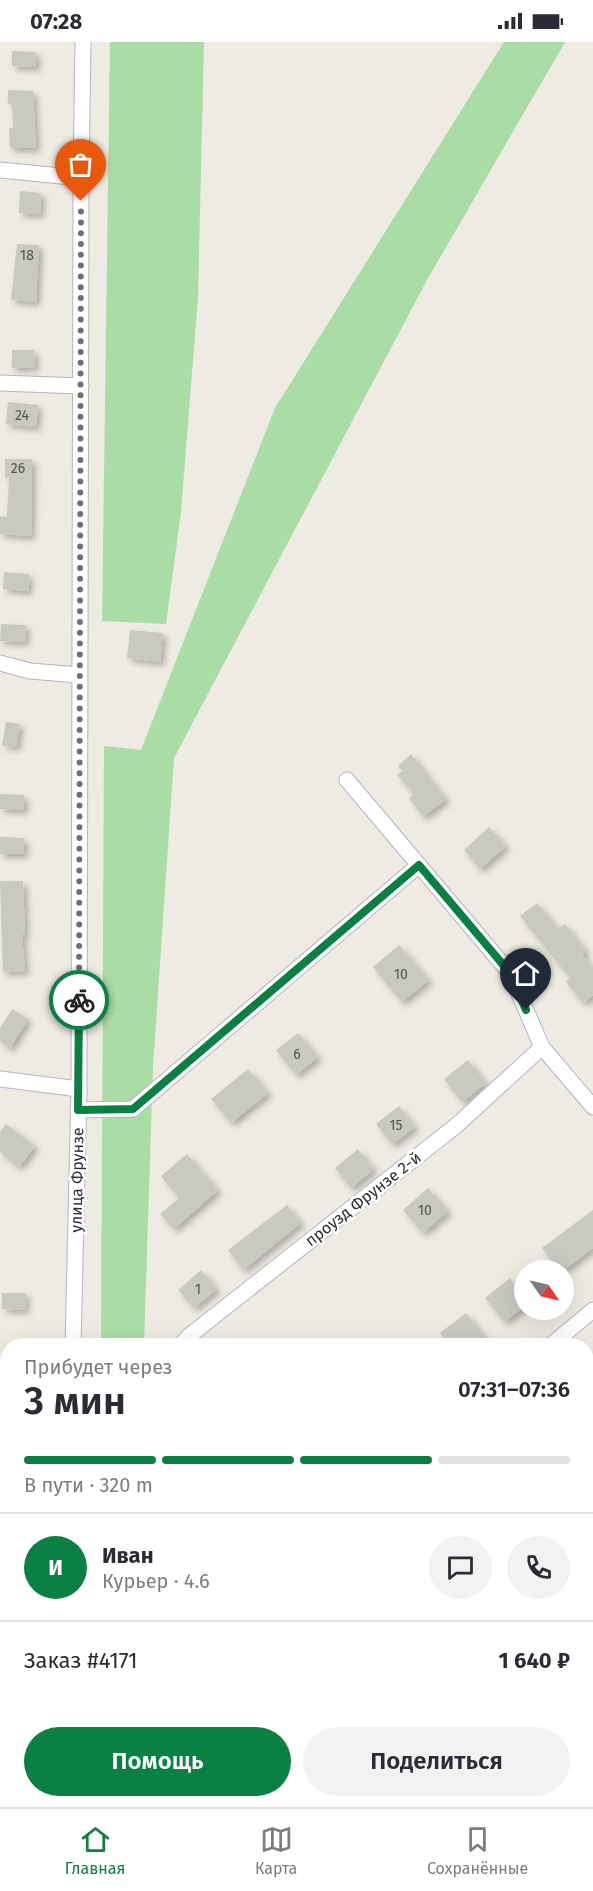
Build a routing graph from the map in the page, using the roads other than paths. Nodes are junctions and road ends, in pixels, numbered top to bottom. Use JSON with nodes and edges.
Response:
{"nodes":[{"id":1,"x":83,"y":42,"type":"edge"},
{"id":2,"x":0,"y":170,"type":"edge"},
{"id":3,"x":81,"y":178,"type":"junction"},
{"id":4,"x":0,"y":383,"type":"edge"},
{"id":5,"x":81,"y":386,"type":"junction"},
{"id":6,"x":0,"y":663,"type":"edge"},
{"id":7,"x":79,"y":675,"type":"junction"},
{"id":8,"x":347,"y":780,"type":"dead end"},
{"id":9,"x":419,"y":865,"type":"junction"},
{"id":10,"x":542,"y":1047,"type":"junction"},
{"id":11,"x":0,"y":1079,"type":"edge"},
{"id":12,"x":79,"y":1089,"type":"junction"},
{"id":13,"x":593,"y":1107,"type":"edge"},
{"id":14,"x":78,"y":1110,"type":"junction"},
{"id":15,"x":593,"y":1310,"type":"edge"},
{"id":16,"x":73,"y":1338,"type":"edge"},
{"id":17,"x":187,"y":1338,"type":"edge"},
{"id":18,"x":560,"y":1338,"type":"edge"}],
"edges":[{"from":1,"to":3,"type":"street","name":"улица Фрунзе"},
{"from":2,"to":3,"type":"street"},
{"from":3,"to":5,"type":"street","name":"улица Фрунзе"},
{"from":4,"to":5,"type":"street"},
{"from":5,"to":7,"type":"street","name":"улица Фрунзе"},
{"from":6,"to":7,"type":"street"},
{"from":7,"to":12,"type":"street","name":"улица Фрунзе"},
{"from":8,"to":9,"type":"street"},
{"from":9,"to":10,"type":"street"},
{"from":9,"to":14,"type":"street"},
{"from":10,"to":13,"type":"street"},
{"from":10,"to":17,"type":"street","name":"проузд Фрунзе 2-й"},
{"from":11,"to":12,"type":"street"},
{"from":12,"to":14,"type":"street","name":"улица Фрунзе"},
{"from":14,"to":16,"type":"street","name":"улица Фрунзе"},
{"from":15,"to":18,"type":"street"}]}
